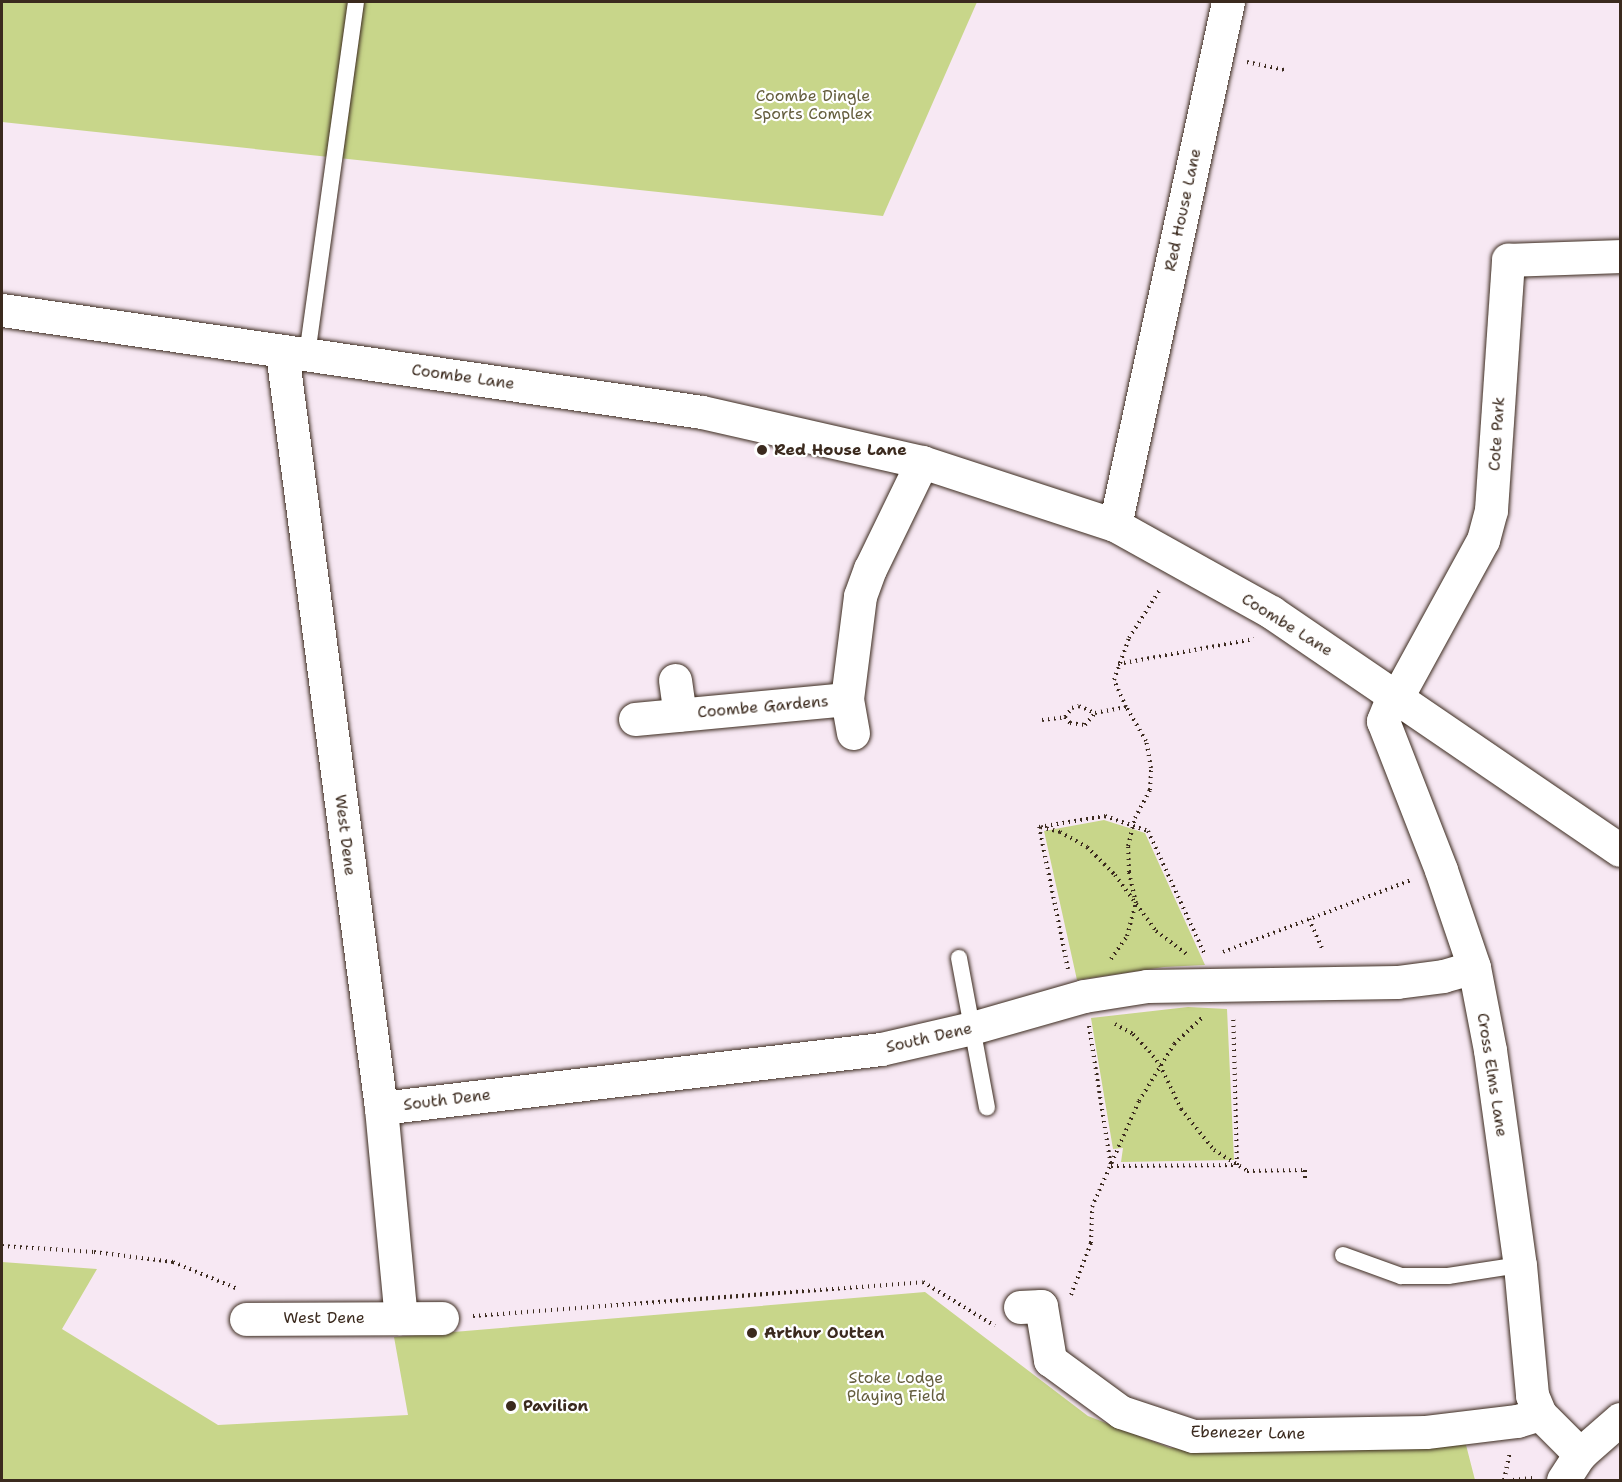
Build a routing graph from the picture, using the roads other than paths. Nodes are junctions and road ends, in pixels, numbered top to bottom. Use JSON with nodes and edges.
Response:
{"nodes":[{"id":1,"x":356,"y":2,"type":"edge"},
{"id":2,"x":1228,"y":2,"type":"edge"},
{"id":3,"x":1620,"y":256,"type":"edge"},
{"id":4,"x":2,"y":310,"type":"edge"},
{"id":5,"x":294,"y":353,"type":"junction"},
{"id":6,"x":922,"y":462,"type":"junction"},
{"id":7,"x":1114,"y":525,"type":"junction"},
{"id":8,"x":675,"y":680,"type":"dead end"},
{"id":9,"x":1395,"y":696,"type":"junction"},
{"id":10,"x":847,"y":699,"type":"junction"},
{"id":11,"x":680,"y":715,"type":"junction"},
{"id":12,"x":635,"y":718,"type":"dead end"},
{"id":13,"x":853,"y":733,"type":"dead end"},
{"id":14,"x":1620,"y":850,"type":"edge"},
{"id":15,"x":959,"y":958,"type":"dead end"},
{"id":16,"x":1474,"y":967,"type":"junction"},
{"id":17,"x":972,"y":1028,"type":"junction"},
{"id":18,"x":987,"y":1107,"type":"dead end"},
{"id":19,"x":381,"y":1108,"type":"junction"},
{"id":20,"x":1342,"y":1255,"type":"dead end"},
{"id":21,"x":1520,"y":1265,"type":"junction"},
{"id":22,"x":243,"y":1304,"type":"road end"},
{"id":23,"x":401,"y":1318,"type":"junction"},
{"id":24,"x":442,"y":1318,"type":"road end"},
{"id":25,"x":1010,"y":1319,"type":"road end"},
{"id":26,"x":1540,"y":1414,"type":"junction"},
{"id":27,"x":1620,"y":1419,"type":"edge"},
{"id":28,"x":1571,"y":1467,"type":"edge"}],
"edges":[{"from":1,"to":5,"type":"lane"},
{"from":2,"to":7,"type":"street","name":"Red House Lane"},
{"from":3,"to":9,"type":"street","name":"Cote Park"},
{"from":4,"to":5,"type":"street","name":"Coombe Lane"},
{"from":5,"to":6,"type":"street","name":"Coombe Lane"},
{"from":5,"to":19,"type":"street","name":"West Dene"},
{"from":6,"to":7,"type":"street","name":"Coombe Lane"},
{"from":6,"to":10,"type":"street"},
{"from":7,"to":9,"type":"street","name":"Coombe Lane"},
{"from":8,"to":11,"type":"street","name":"Coombe Gardens"},
{"from":9,"to":14,"type":"street","name":"Coombe Lane"},
{"from":9,"to":16,"type":"street","name":"Cross Elms Lane"},
{"from":10,"to":11,"type":"street","name":"Coombe Gardens"},
{"from":10,"to":13,"type":"street"},
{"from":11,"to":12,"type":"street","name":"Coombe Gardens"},
{"from":15,"to":17,"type":"lane"},
{"from":16,"to":17,"type":"street","name":"South Dene"},
{"from":16,"to":21,"type":"street","name":"Cross Elms Lane"},
{"from":17,"to":18,"type":"lane"},
{"from":17,"to":19,"type":"street","name":"South Dene"},
{"from":19,"to":23,"type":"street","name":"West Dene"},
{"from":20,"to":21,"type":"lane"},
{"from":21,"to":26,"type":"street","name":"Cross Elms Lane"},
{"from":22,"to":23,"type":"street","name":"West Dene"},
{"from":23,"to":24,"type":"street","name":"West Dene"},
{"from":25,"to":26,"type":"street","name":"Ebenezer Lane"},
{"from":26,"to":28,"type":"street","name":"Cross Elms Lane"},
{"from":27,"to":28,"type":"street"}]}
